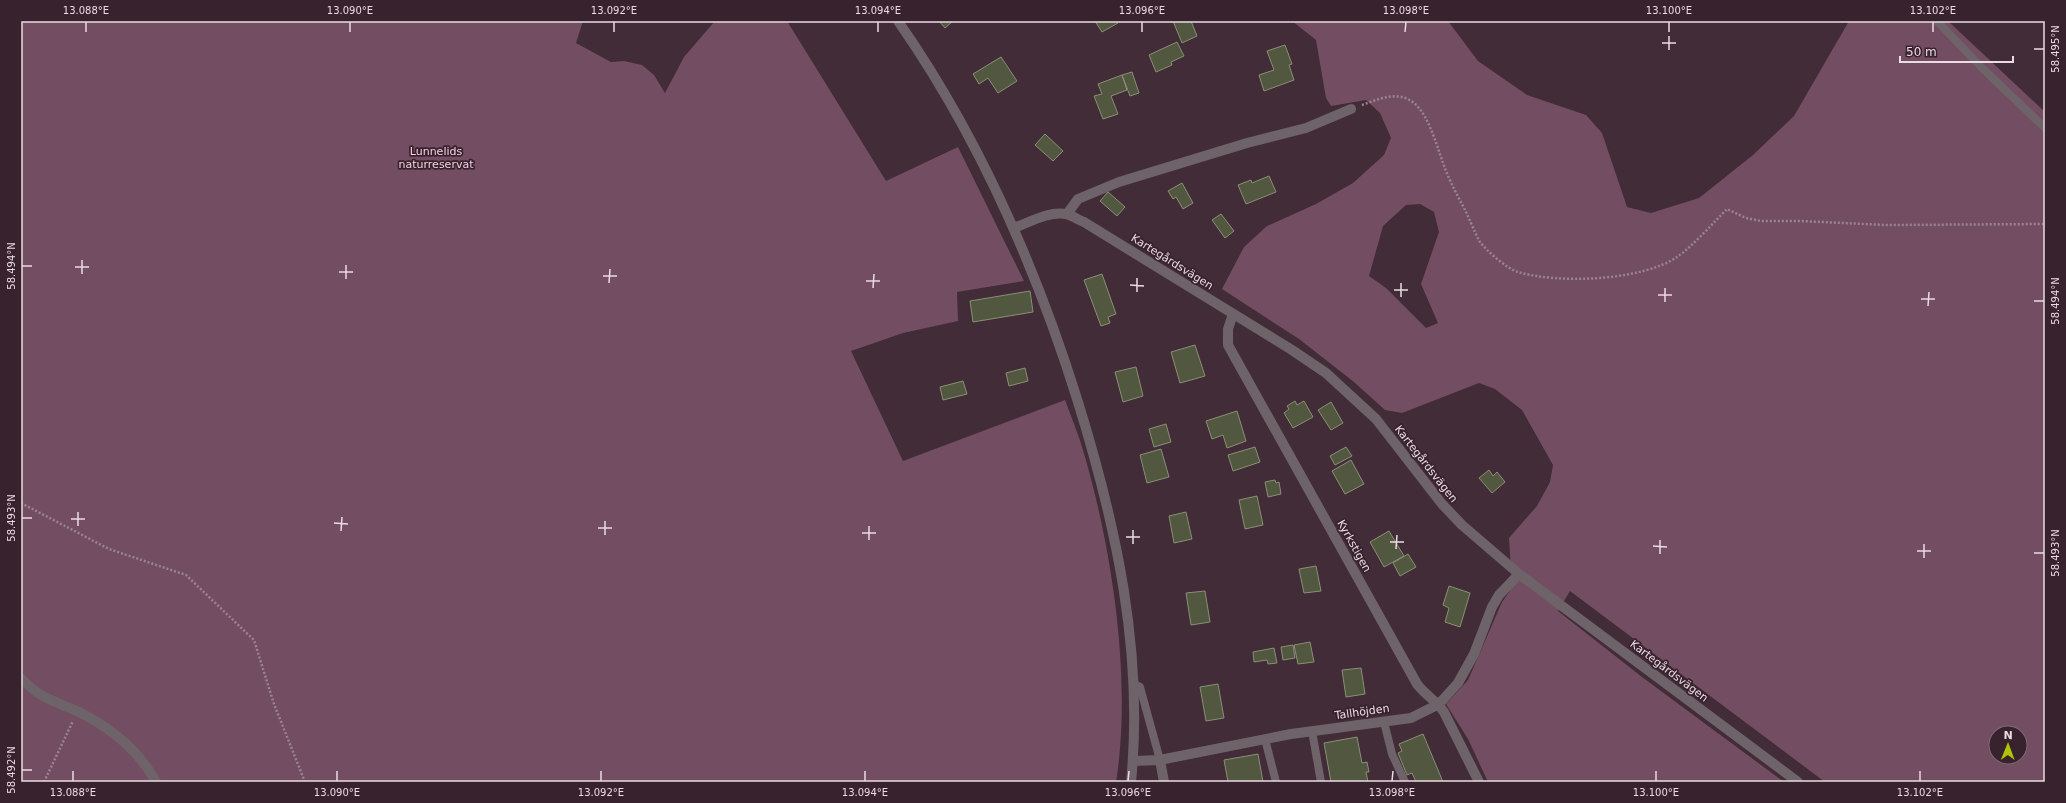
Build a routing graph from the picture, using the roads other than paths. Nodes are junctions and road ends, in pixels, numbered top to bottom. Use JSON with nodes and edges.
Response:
{"nodes":[{"id":1,"x":898,"y":21,"type":"edge"},
{"id":2,"x":1937,"y":21,"type":"edge"},
{"id":3,"x":1351,"y":109,"type":"road end"},
{"id":4,"x":2045,"y":128,"type":"edge"},
{"id":5,"x":1067,"y":214,"type":"junction"},
{"id":6,"x":1014,"y":228,"type":"junction"},
{"id":7,"x":1234,"y":314,"type":"junction"},
{"id":8,"x":1519,"y":574,"type":"junction"},
{"id":9,"x":21,"y":678,"type":"edge"},
{"id":10,"x":1134,"y":683,"type":"junction"},
{"id":11,"x":1439,"y":704,"type":"junction"},
{"id":12,"x":1384,"y":722,"type":"junction"},
{"id":13,"x":1312,"y":732,"type":"junction"},
{"id":14,"x":1265,"y":739,"type":"junction"},
{"id":15,"x":1160,"y":760,"type":"junction"},
{"id":16,"x":1133,"y":761,"type":"junction"},
{"id":17,"x":156,"y":782,"type":"edge"},
{"id":18,"x":1131,"y":782,"type":"edge"},
{"id":19,"x":1164,"y":782,"type":"edge"},
{"id":20,"x":1276,"y":782,"type":"edge"},
{"id":21,"x":1321,"y":782,"type":"edge"},
{"id":22,"x":1405,"y":782,"type":"edge"},
{"id":23,"x":1479,"y":782,"type":"edge"},
{"id":24,"x":1798,"y":782,"type":"edge"}],
"edges":[{"from":1,"to":6,"type":"street"},
{"from":2,"to":4,"type":"lane"},
{"from":3,"to":5,"type":"street"},
{"from":5,"to":6,"type":"street"},
{"from":5,"to":7,"type":"street","name":"Kartegårdsvägen"},
{"from":6,"to":10,"type":"street"},
{"from":7,"to":8,"type":"street","name":"Kartegårdsvägen"},
{"from":7,"to":11,"type":"street","name":"Kyrkstigen"},
{"from":8,"to":11,"type":"street","name":"Tallhöjden"},
{"from":8,"to":24,"type":"street","name":"Kartegårdsvägen"},
{"from":9,"to":17,"type":"street"},
{"from":10,"to":15,"type":"lane"},
{"from":10,"to":16,"type":"street"},
{"from":11,"to":12,"type":"street","name":"Tallhöjden"},
{"from":11,"to":23,"type":"street","name":"Kyrkstigen"},
{"from":12,"to":13,"type":"street","name":"Tallhöjden"},
{"from":12,"to":22,"type":"lane"},
{"from":13,"to":14,"type":"street","name":"Tallhöjden"},
{"from":13,"to":21,"type":"lane"},
{"from":14,"to":15,"type":"street","name":"Tallhöjden"},
{"from":14,"to":20,"type":"lane"},
{"from":15,"to":16,"type":"street","name":"Tallhöjden"},
{"from":15,"to":19,"type":"street"},
{"from":16,"to":18,"type":"street"}]}
